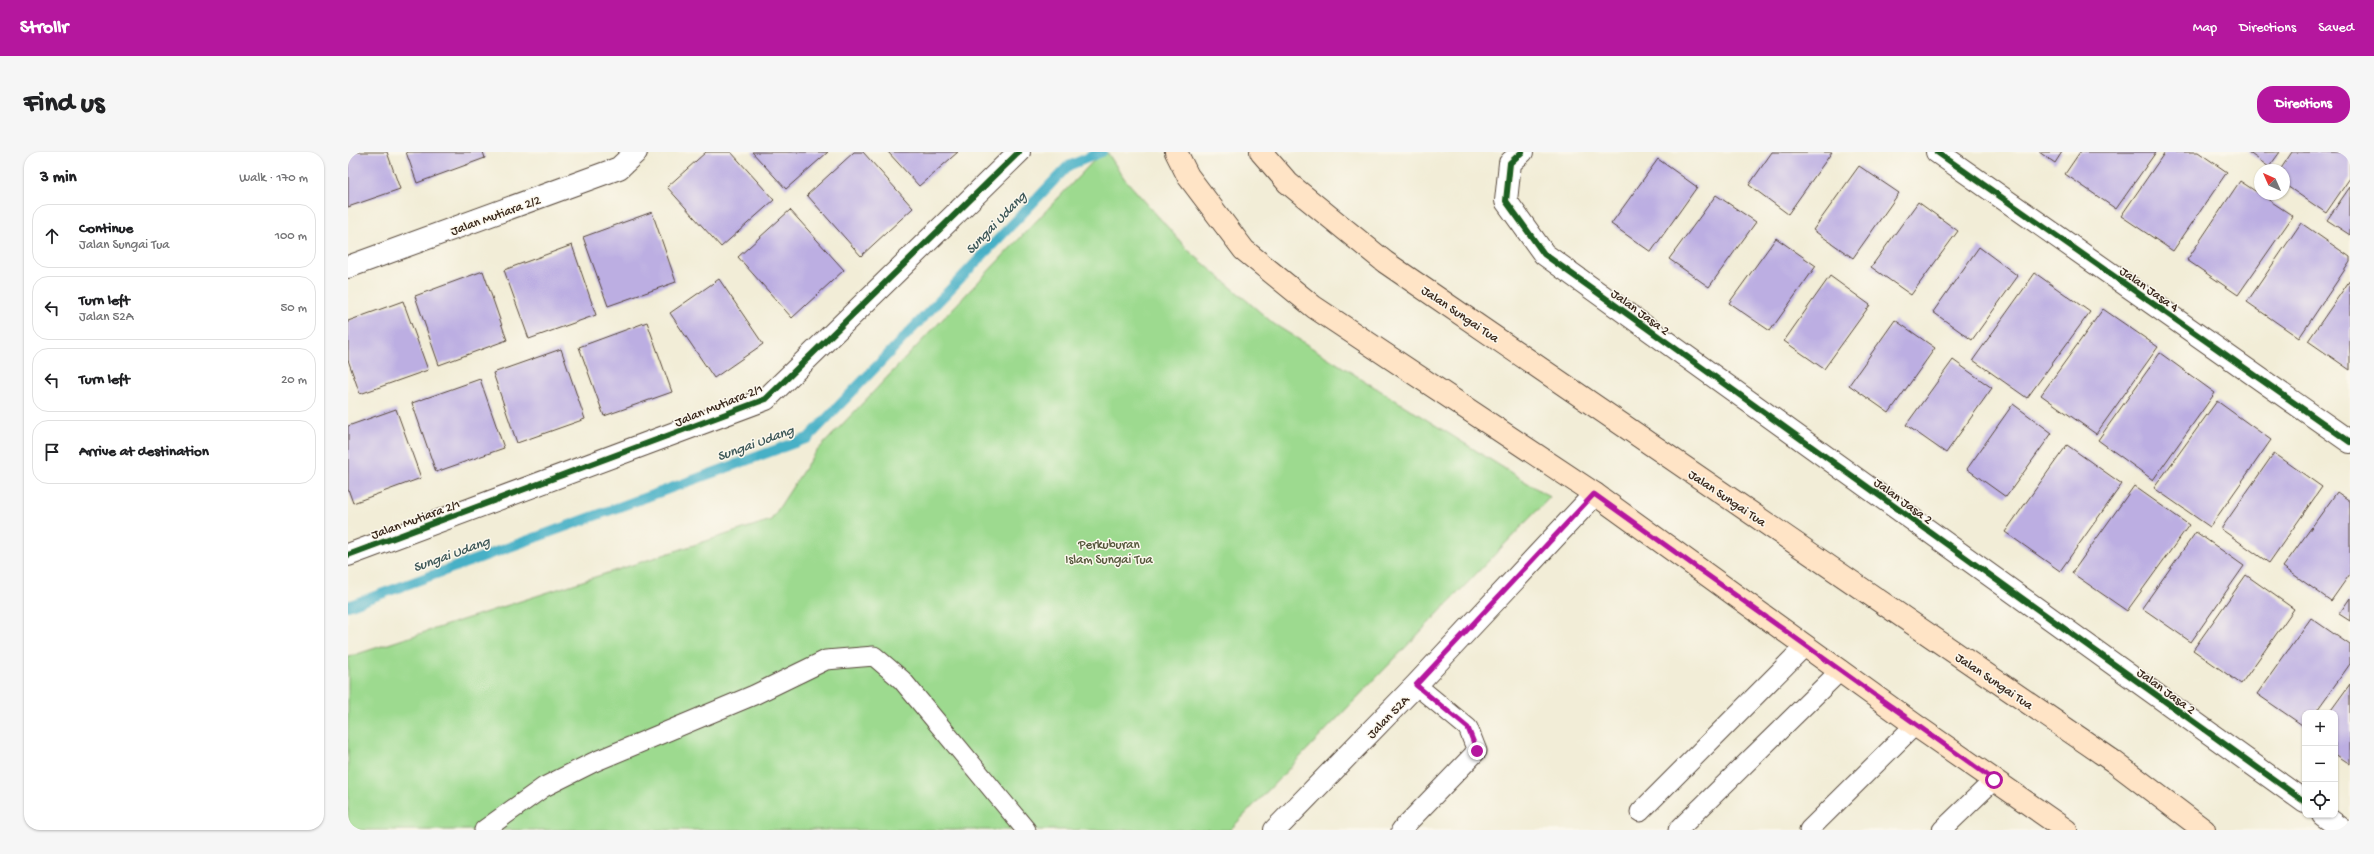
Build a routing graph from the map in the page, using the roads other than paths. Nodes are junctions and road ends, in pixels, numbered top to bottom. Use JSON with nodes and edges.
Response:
{"nodes":[{"id":1,"x":636,"y":152,"type":"edge"},
{"id":2,"x":1019,"y":152,"type":"edge"},
{"id":3,"x":1176,"y":152,"type":"edge"},
{"id":4,"x":1261,"y":152,"type":"edge"},
{"id":5,"x":1522,"y":152,"type":"edge"},
{"id":6,"x":1937,"y":152,"type":"edge"},
{"id":7,"x":348,"y":267,"type":"edge"},
{"id":8,"x":2350,"y":442,"type":"edge"},
{"id":9,"x":1594,"y":494,"type":"junction"},
{"id":10,"x":348,"y":555,"type":"edge"},
{"id":11,"x":1806,"y":645,"type":"junction"},
{"id":12,"x":1841,"y":670,"type":"junction"},
{"id":13,"x":1416,"y":685,"type":"junction"},
{"id":14,"x":1915,"y":725,"type":"junction"},
{"id":15,"x":1994,"y":780,"type":"junction"},
{"id":16,"x":2302,"y":800,"type":"edge"},
{"id":17,"x":1640,"y":812,"type":"dead end"},
{"id":18,"x":2326,"y":818,"type":"edge"},
{"id":19,"x":484,"y":830,"type":"edge"},
{"id":20,"x":1026,"y":830,"type":"edge"},
{"id":21,"x":1275,"y":830,"type":"edge"},
{"id":22,"x":1401,"y":830,"type":"edge"},
{"id":23,"x":1678,"y":830,"type":"edge"},
{"id":24,"x":1809,"y":830,"type":"edge"},
{"id":25,"x":1942,"y":830,"type":"edge"},
{"id":26,"x":2066,"y":830,"type":"edge"},
{"id":27,"x":2204,"y":830,"type":"edge"},
{"id":28,"x":2343,"y":830,"type":"edge"}],
"edges":[{"from":1,"to":7,"type":"street","name":"Jalan Mutiara 2/2"},
{"from":2,"to":10,"type":"street","name":"Jalan Mutiara 2/1"},
{"from":3,"to":9,"type":"main road"},
{"from":4,"to":27,"type":"main road","name":"Jalan Sungai Tua"},
{"from":5,"to":16,"type":"street","name":"Jalan Jasa 2"},
{"from":6,"to":8,"type":"street","name":"Jalan Jasa 4"},
{"from":9,"to":11,"type":"main road"},
{"from":9,"to":13,"type":"street","name":"Jalan 52A"},
{"from":11,"to":12,"type":"main road"},
{"from":11,"to":17,"type":"lane"},
{"from":12,"to":14,"type":"main road"},
{"from":12,"to":23,"type":"lane"},
{"from":13,"to":21,"type":"street","name":"Jalan 52A"},
{"from":13,"to":22,"type":"lane"},
{"from":14,"to":15,"type":"main road"},
{"from":14,"to":24,"type":"lane"},
{"from":15,"to":25,"type":"lane"},
{"from":15,"to":26,"type":"main road"},
{"from":18,"to":28,"type":"street"},
{"from":19,"to":20,"type":"lane"}]}
